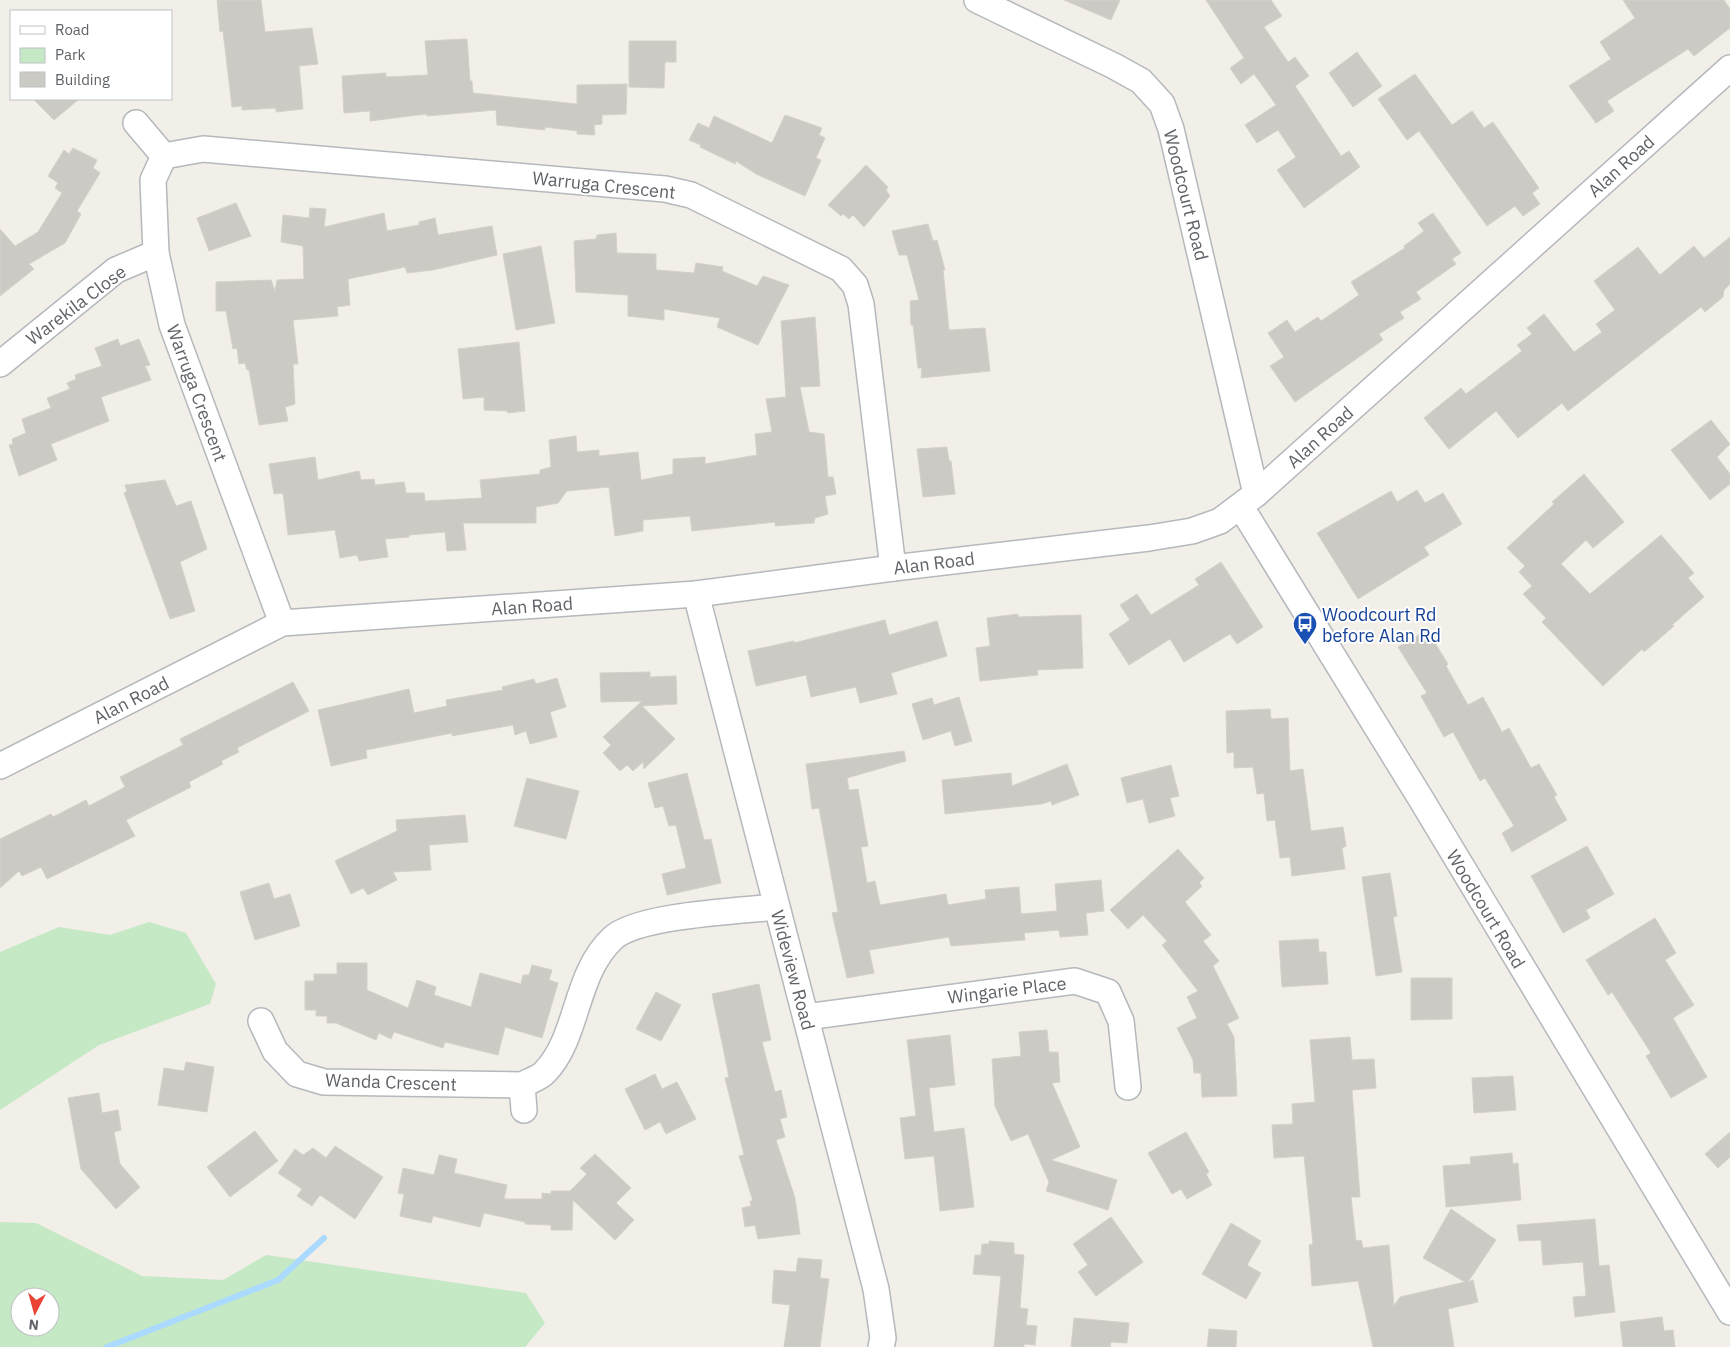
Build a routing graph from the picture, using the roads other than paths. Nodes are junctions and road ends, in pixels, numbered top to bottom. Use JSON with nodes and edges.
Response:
{"nodes":[{"id":1,"x":977,"y":0,"type":"edge"},
{"id":2,"x":1730,"y":68,"type":"edge"},
{"id":3,"x":136,"y":123,"type":"dead end"},
{"id":4,"x":164,"y":156,"type":"junction"},
{"id":5,"x":156,"y":253,"type":"junction"},
{"id":6,"x":0,"y":364,"type":"edge"},
{"id":7,"x":1249,"y":501,"type":"junction"},
{"id":8,"x":893,"y":568,"type":"junction"},
{"id":9,"x":696,"y":594,"type":"junction"},
{"id":10,"x":282,"y":623,"type":"junction"},
{"id":11,"x":0,"y":766,"type":"edge"},
{"id":12,"x":776,"y":907,"type":"junction"},
{"id":13,"x":806,"y":1017,"type":"junction"},
{"id":14,"x":261,"y":1021,"type":"dead end"},
{"id":15,"x":522,"y":1085,"type":"junction"},
{"id":16,"x":1128,"y":1087,"type":"dead end"},
{"id":17,"x":524,"y":1110,"type":"dead end"},
{"id":18,"x":1730,"y":1312,"type":"edge"},
{"id":19,"x":881,"y":1347,"type":"edge"}],
"edges":[{"from":1,"to":7,"type":"street","name":"Woodcourt Road"},
{"from":2,"to":7,"type":"street","name":"Alan Road"},
{"from":3,"to":4,"type":"street"},
{"from":4,"to":5,"type":"street","name":"Warruga Crescent"},
{"from":4,"to":8,"type":"street","name":"Warruga Crescent"},
{"from":5,"to":6,"type":"street","name":"Warekila Close"},
{"from":5,"to":10,"type":"street","name":"Warruga Crescent"},
{"from":7,"to":8,"type":"street","name":"Alan Road"},
{"from":7,"to":18,"type":"street","name":"Woodcourt Road"},
{"from":8,"to":9,"type":"street","name":"Alan Road"},
{"from":9,"to":10,"type":"street","name":"Alan Road"},
{"from":9,"to":12,"type":"street","name":"Wideview Road"},
{"from":10,"to":11,"type":"street","name":"Alan Road"},
{"from":12,"to":13,"type":"street","name":"Wideview Road"},
{"from":12,"to":15,"type":"street","name":"Wanda Crescent"},
{"from":13,"to":16,"type":"street","name":"Wingarie Place"},
{"from":13,"to":19,"type":"street","name":"Wideview Road"},
{"from":14,"to":15,"type":"street","name":"Wanda Crescent"},
{"from":15,"to":17,"type":"street"}]}
